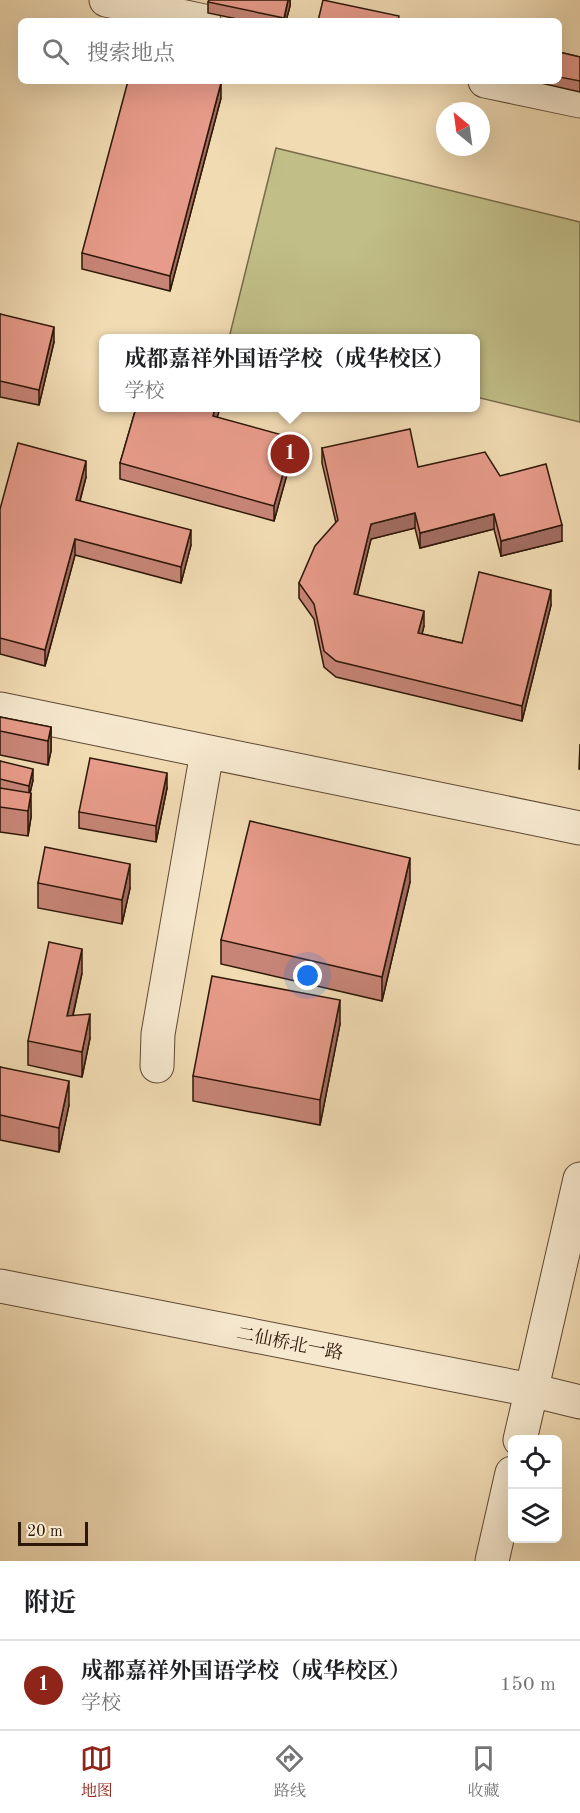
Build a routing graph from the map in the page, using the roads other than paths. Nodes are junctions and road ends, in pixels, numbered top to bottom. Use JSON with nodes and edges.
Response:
{"nodes":[{"id":1,"x":106,"y":0,"type":"edge"},
{"id":2,"x":190,"y":18,"type":"edge"},
{"id":3,"x":499,"y":84,"type":"edge"},
{"id":4,"x":580,"y":101,"type":"edge"},
{"id":5,"x":0,"y":709,"type":"edge"},
{"id":6,"x":207,"y":752,"type":"junction"},
{"id":7,"x":580,"y":828,"type":"edge"},
{"id":8,"x":157,"y":1066,"type":"dead end"},
{"id":9,"x":580,"y":1179,"type":"edge"},
{"id":10,"x":0,"y":1286,"type":"edge"},
{"id":11,"x":531,"y":1390,"type":"junction"},
{"id":12,"x":580,"y":1401,"type":"edge"},
{"id":13,"x":521,"y":1435,"type":"edge"},
{"id":14,"x":509,"y":1489,"type":"edge"},
{"id":15,"x":492,"y":1561,"type":"edge"}],
"edges":[{"from":1,"to":2,"type":"street"},
{"from":3,"to":4,"type":"street"},
{"from":5,"to":6,"type":"street"},
{"from":6,"to":7,"type":"street"},
{"from":6,"to":8,"type":"street"},
{"from":9,"to":11,"type":"street"},
{"from":10,"to":11,"type":"street","name":"二仙桥北一路"},
{"from":11,"to":12,"type":"street","name":"二仙桥北一路"},
{"from":11,"to":13,"type":"street"},
{"from":14,"to":15,"type":"street"}]}
